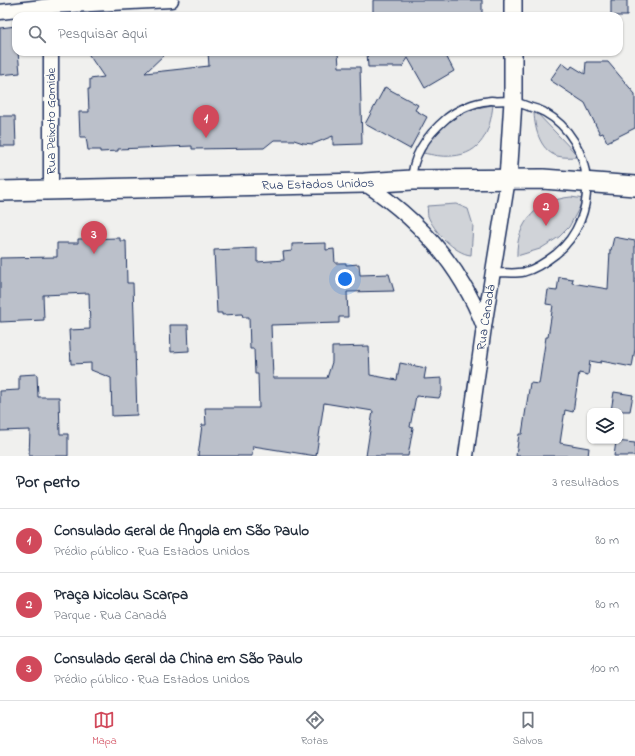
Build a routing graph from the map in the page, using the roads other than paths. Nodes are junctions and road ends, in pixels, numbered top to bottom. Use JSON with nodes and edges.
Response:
{"nodes":[{"id":1,"x":171,"y":0,"type":"edge"},
{"id":2,"x":513,"y":0,"type":"edge"},
{"id":3,"x":51,"y":7,"type":"edge"},
{"id":4,"x":0,"y":12,"type":"edge"},
{"id":5,"x":513,"y":12,"type":"edge"},
{"id":6,"x":51,"y":56,"type":"edge"},
{"id":7,"x":513,"y":56,"type":"edge"},
{"id":8,"x":513,"y":101,"type":"junction"},
{"id":9,"x":508,"y":179,"type":"junction"},
{"id":10,"x":412,"y":180,"type":"junction"},
{"id":11,"x":587,"y":182,"type":"junction"},
{"id":12,"x":364,"y":183,"type":"junction"},
{"id":13,"x":635,"y":186,"type":"edge"},
{"id":14,"x":51,"y":190,"type":"junction"},
{"id":15,"x":0,"y":191,"type":"edge"},
{"id":16,"x":494,"y":273,"type":"junction"},
{"id":17,"x":484,"y":326,"type":"junction"},
{"id":18,"x":466,"y":456,"type":"edge"}],
"edges":[{"from":1,"to":3,"type":"street"},
{"from":2,"to":5,"type":"street"},
{"from":3,"to":4,"type":"street"},
{"from":6,"to":14,"type":"street","name":"Rua Peixoto Gomide"},
{"from":7,"to":8,"type":"street"},
{"from":8,"to":9,"type":"street"},
{"from":8,"to":10,"type":"lane"},
{"from":8,"to":11,"type":"lane"},
{"from":9,"to":10,"type":"main road","name":"Rua Estados Unidos"},
{"from":9,"to":11,"type":"main road","name":"Rua Estados Unidos"},
{"from":9,"to":16,"type":"street","name":"Rua Canadá"},
{"from":10,"to":12,"type":"main road","name":"Rua Estados Unidos"},
{"from":11,"to":13,"type":"main road","name":"Rua Estados Unidos"},
{"from":11,"to":16,"type":"lane"},
{"from":12,"to":14,"type":"main road","name":"Rua Estados Unidos"},
{"from":12,"to":17,"type":"street"},
{"from":14,"to":15,"type":"main road","name":"Rua Estados Unidos"},
{"from":16,"to":17,"type":"street","name":"Rua Canadá"},
{"from":17,"to":18,"type":"street","name":"Rua Canadá"}]}
